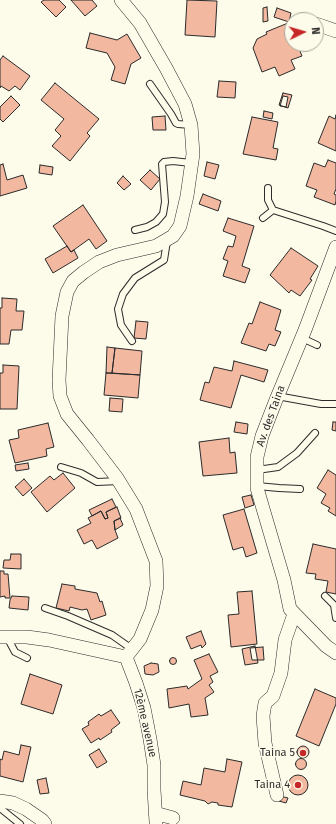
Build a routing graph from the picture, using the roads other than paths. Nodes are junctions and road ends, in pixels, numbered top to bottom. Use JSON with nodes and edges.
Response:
{"nodes":[{"id":1,"x":121,"y":0,"type":"edge"},
{"id":2,"x":324,"y":27,"type":"edge"},
{"id":3,"x":336,"y":31,"type":"edge"},
{"id":4,"x":150,"y":84,"type":"dead end"},
{"id":5,"x":191,"y":125,"type":"junction"},
{"id":6,"x":191,"y":163,"type":"junction"},
{"id":7,"x":268,"y":188,"type":"dead end"},
{"id":8,"x":273,"y":210,"type":"junction"},
{"id":9,"x":263,"y":218,"type":"dead end"},
{"id":10,"x":135,"y":230,"type":"dead end"},
{"id":11,"x":336,"y":232,"type":"edge"},
{"id":12,"x":167,"y":240,"type":"junction"},
{"id":13,"x":336,"y":247,"type":"edge"},
{"id":14,"x":302,"y":338,"type":"junction"},
{"id":15,"x":132,"y":342,"type":"dead end"},
{"id":16,"x":317,"y":346,"type":"dead end"},
{"id":17,"x":277,"y":396,"type":"junction"},
{"id":18,"x":336,"y":404,"type":"edge"},
{"id":19,"x":315,"y":433,"type":"dead end"},
{"id":20,"x":61,"y":466,"type":"dead end"},
{"id":21,"x":257,"y":470,"type":"junction"},
{"id":22,"x":119,"y":481,"type":"junction"},
{"id":23,"x":257,"y":486,"type":"junction"},
{"id":24,"x":300,"y":488,"type":"dead end"},
{"id":25,"x":325,"y":596,"type":"dead end"},
{"id":26,"x":45,"y":608,"type":"dead end"},
{"id":27,"x":294,"y":614,"type":"junction"},
{"id":28,"x":336,"y":618,"type":"edge"},
{"id":29,"x":3,"y":637,"type":"edge"},
{"id":30,"x":335,"y":649,"type":"edge"},
{"id":31,"x":129,"y":653,"type":"junction"},
{"id":32,"x":27,"y":658,"type":"dead end"},
{"id":33,"x":277,"y":795,"type":"dead end"},
{"id":34,"x":0,"y":801,"type":"edge"},
{"id":35,"x":0,"y":808,"type":"edge"},
{"id":36,"x":173,"y":818,"type":"dead end"},
{"id":37,"x":20,"y":824,"type":"edge"},
{"id":38,"x":45,"y":824,"type":"edge"}],
"edges":[{"from":1,"to":5,"type":"street"},
{"from":2,"to":3,"type":"street"},
{"from":4,"to":5,"type":"lane"},
{"from":5,"to":6,"type":"street"},
{"from":6,"to":10,"type":"lane"},
{"from":6,"to":12,"type":"street"},
{"from":7,"to":8,"type":"lane"},
{"from":8,"to":9,"type":"lane"},
{"from":8,"to":11,"type":"lane"},
{"from":12,"to":15,"type":"lane"},
{"from":12,"to":22,"type":"street"},
{"from":13,"to":14,"type":"street","name":"Av. des Taina"},
{"from":14,"to":16,"type":"lane"},
{"from":14,"to":17,"type":"street","name":"Av. des Taina"},
{"from":17,"to":18,"type":"lane"},
{"from":17,"to":21,"type":"street","name":"Av. des Taina"},
{"from":19,"to":21,"type":"lane"},
{"from":20,"to":22,"type":"lane"},
{"from":21,"to":23,"type":"street","name":"Av. des Taina"},
{"from":22,"to":31,"type":"street"},
{"from":23,"to":24,"type":"lane"},
{"from":23,"to":27,"type":"street","name":"Av. des Taina"},
{"from":25,"to":28,"type":"lane"},
{"from":26,"to":31,"type":"lane"},
{"from":27,"to":30,"type":"street"},
{"from":27,"to":33,"type":"street"},
{"from":29,"to":31,"type":"street"},
{"from":29,"to":32,"type":"lane"},
{"from":31,"to":36,"type":"street","name":"12ème avenue"},
{"from":34,"to":38,"type":"street"},
{"from":35,"to":37,"type":"lane"}]}
